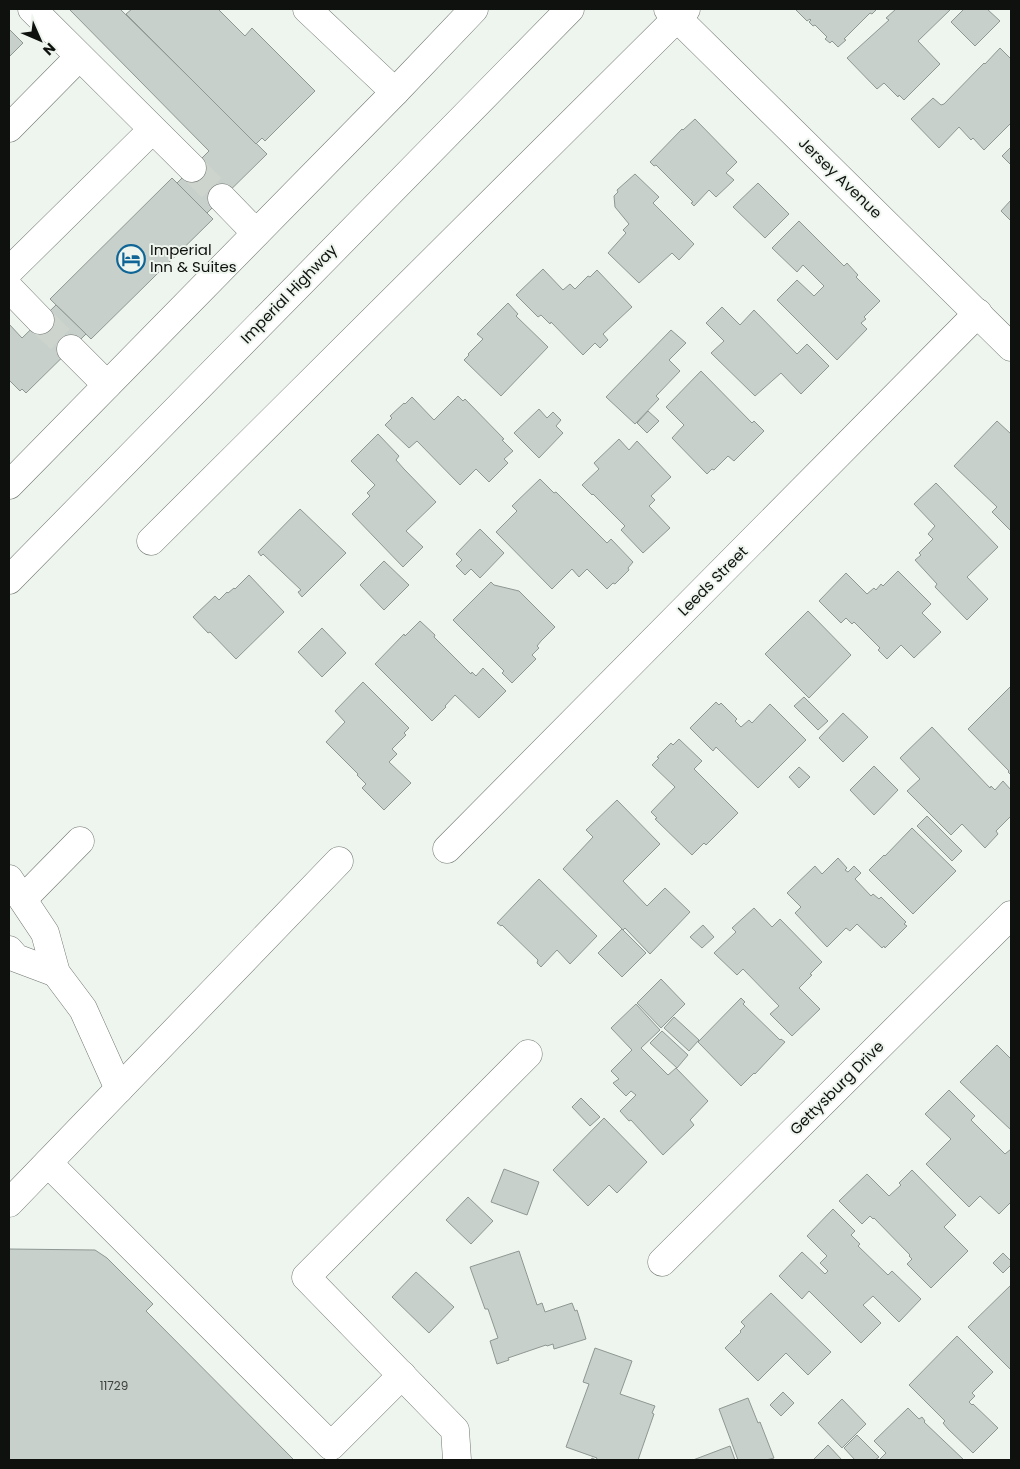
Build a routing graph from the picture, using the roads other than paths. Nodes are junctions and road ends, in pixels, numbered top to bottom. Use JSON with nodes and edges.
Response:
{"nodes":[{"id":1,"x":32,"y":9,"type":"edge"},
{"id":2,"x":307,"y":9,"type":"edge"},
{"id":3,"x":474,"y":9,"type":"edge"},
{"id":4,"x":570,"y":9,"type":"edge"},
{"id":5,"x":677,"y":12,"type":"edge"},
{"id":6,"x":79,"y":57,"type":"junction"},
{"id":7,"x":395,"y":92,"type":"junction"},
{"id":8,"x":9,"y":128,"type":"edge"},
{"id":9,"x":152,"y":130,"type":"junction"},
{"id":10,"x":192,"y":168,"type":"tunnel mouth"},
{"id":11,"x":222,"y":198,"type":"tunnel mouth"},
{"id":12,"x":256,"y":233,"type":"junction"},
{"id":13,"x":9,"y":271,"type":"edge"},
{"id":14,"x":9,"y":288,"type":"edge"},
{"id":15,"x":978,"y":313,"type":"junction"},
{"id":16,"x":40,"y":320,"type":"tunnel mouth"},
{"id":17,"x":1011,"y":347,"type":"edge"},
{"id":18,"x":71,"y":349,"type":"tunnel mouth"},
{"id":19,"x":108,"y":385,"type":"junction"},
{"id":20,"x":9,"y":485,"type":"edge"},
{"id":21,"x":151,"y":541,"type":"dead end"},
{"id":22,"x":9,"y":580,"type":"edge"},
{"id":23,"x":80,"y":841,"type":"dead end"},
{"id":24,"x":447,"y":849,"type":"dead end"},
{"id":25,"x":339,"y":862,"type":"dead end"},
{"id":26,"x":16,"y":889,"type":"edge"},
{"id":27,"x":1011,"y":915,"type":"edge"},
{"id":28,"x":9,"y":950,"type":"edge"},
{"id":29,"x":56,"y":973,"type":"junction"},
{"id":30,"x":528,"y":1054,"type":"dead end"},
{"id":31,"x":119,"y":1089,"type":"junction"},
{"id":32,"x":48,"y":1163,"type":"junction"},
{"id":33,"x":9,"y":1203,"type":"edge"},
{"id":34,"x":662,"y":1262,"type":"dead end"},
{"id":35,"x":402,"y":1375,"type":"junction"},
{"id":36,"x":457,"y":1460,"type":"edge"}],
"edges":[{"from":1,"to":6,"type":"street"},
{"from":2,"to":7,"type":"street"},
{"from":3,"to":7,"type":"street"},
{"from":4,"to":22,"type":"street","name":"Imperial Highway"},
{"from":5,"to":15,"type":"street","name":"Jersey Avenue"},
{"from":5,"to":21,"type":"street"},
{"from":6,"to":8,"type":"street"},
{"from":6,"to":9,"type":"street"},
{"from":7,"to":12,"type":"street"},
{"from":9,"to":10,"type":"street"},
{"from":9,"to":13,"type":"street"},
{"from":11,"to":12,"type":"street"},
{"from":12,"to":19,"type":"street"},
{"from":14,"to":16,"type":"street"},
{"from":15,"to":17,"type":"street","name":"Jersey Avenue"},
{"from":15,"to":24,"type":"street","name":"Leeds Street"},
{"from":18,"to":19,"type":"street"},
{"from":19,"to":20,"type":"street"},
{"from":23,"to":26,"type":"street"},
{"from":25,"to":31,"type":"street"},
{"from":26,"to":29,"type":"street"},
{"from":27,"to":34,"type":"street","name":"Gettysburg Drive"},
{"from":28,"to":29,"type":"street"},
{"from":29,"to":31,"type":"street"},
{"from":30,"to":35,"type":"street"},
{"from":31,"to":32,"type":"street"},
{"from":32,"to":33,"type":"street"},
{"from":32,"to":35,"type":"street"},
{"from":35,"to":36,"type":"street"}]}
